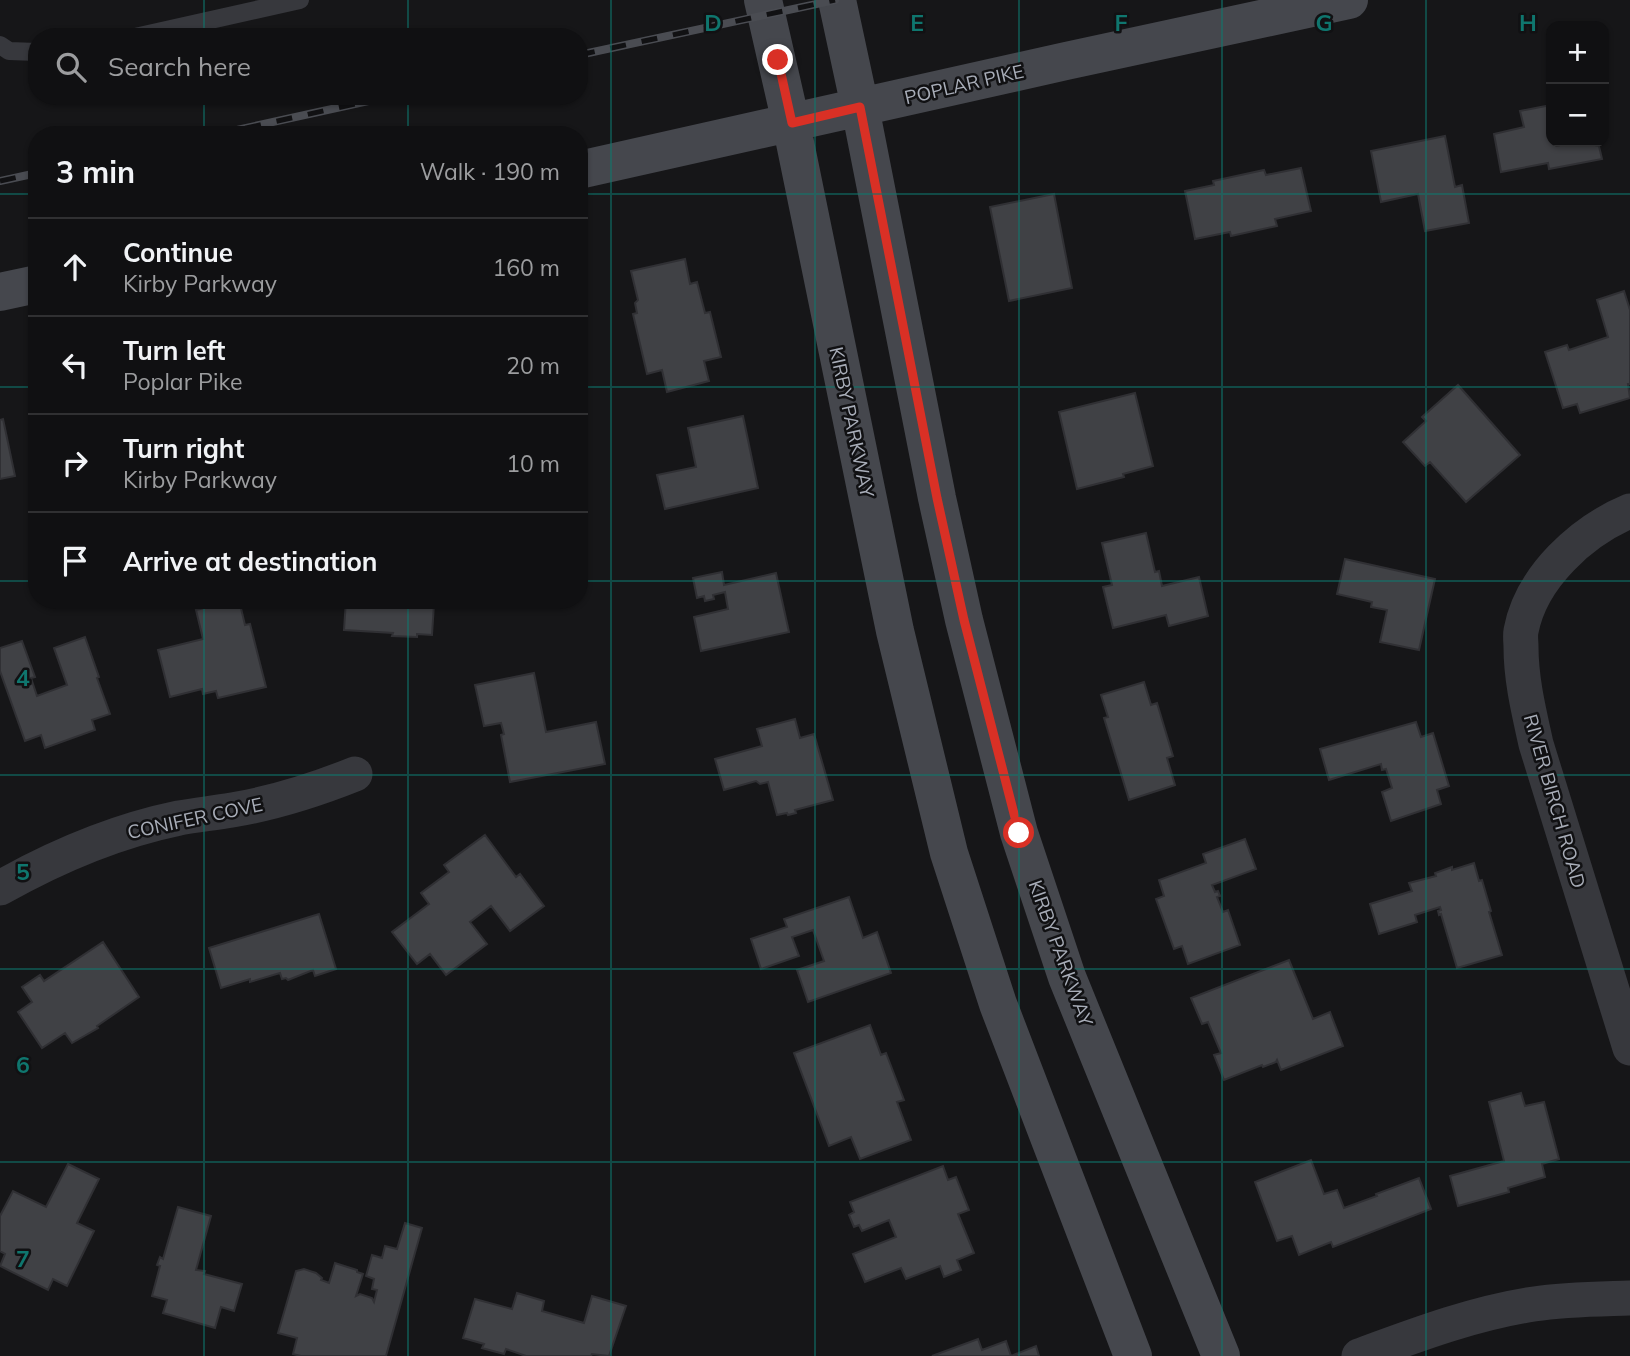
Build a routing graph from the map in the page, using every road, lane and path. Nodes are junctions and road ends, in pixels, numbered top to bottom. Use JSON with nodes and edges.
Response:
{"nodes":[{"id":1,"x":300,"y":0,"type":"edge"},
{"id":2,"x":763,"y":0,"type":"edge"},
{"id":3,"x":836,"y":0,"type":"edge"},
{"id":4,"x":1349,"y":0,"type":"edge"},
{"id":5,"x":175,"y":28,"type":"edge"},
{"id":6,"x":0,"y":45,"type":"edge"},
{"id":7,"x":28,"y":52,"type":"edge"},
{"id":8,"x":860,"y":107,"type":"junction"},
{"id":9,"x":792,"y":123,"type":"junction"},
{"id":10,"x":588,"y":168,"type":"edge"},
{"id":11,"x":28,"y":286,"type":"edge"},
{"id":12,"x":0,"y":292,"type":"edge"},
{"id":13,"x":1630,"y":511,"type":"edge"},
{"id":14,"x":355,"y":774,"type":"dead end"},
{"id":15,"x":0,"y":888,"type":"edge"},
{"id":16,"x":1630,"y":1048,"type":"edge"},
{"id":17,"x":1630,"y":1298,"type":"edge"},
{"id":18,"x":1133,"y":1356,"type":"edge"},
{"id":19,"x":1221,"y":1356,"type":"edge"},
{"id":20,"x":1359,"y":1356,"type":"edge"}],
"edges":[{"from":1,"to":5,"type":"lane"},
{"from":2,"to":9,"type":"main road","name":"KIRBY PARKWAY"},
{"from":3,"to":8,"type":"main road","name":"KIRBY PARKWAY"},
{"from":4,"to":8,"type":"main road","name":"POPLAR PIKE"},
{"from":6,"to":7,"type":"lane"},
{"from":8,"to":9,"type":"main road","name":"POPLAR PIKE"},
{"from":8,"to":19,"type":"main road","name":"KIRBY PARKWAY"},
{"from":9,"to":10,"type":"main road","name":"POPLAR PIKE"},
{"from":9,"to":18,"type":"main road","name":"KIRBY PARKWAY"},
{"from":11,"to":12,"type":"main road"},
{"from":13,"to":16,"type":"street","name":"RIVER BIRCH ROAD"},
{"from":14,"to":15,"type":"street","name":"CONIFER COVE"},
{"from":17,"to":20,"type":"street"}]}
